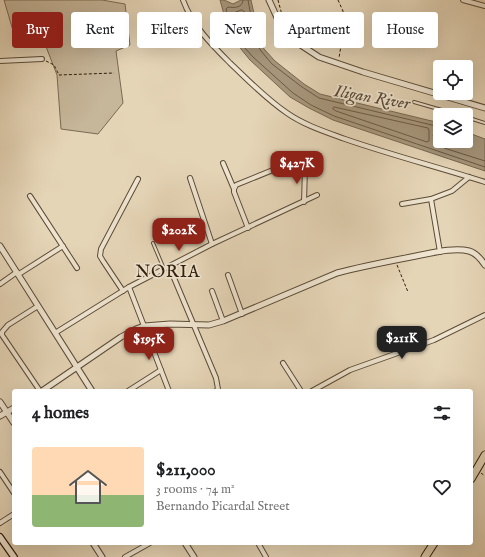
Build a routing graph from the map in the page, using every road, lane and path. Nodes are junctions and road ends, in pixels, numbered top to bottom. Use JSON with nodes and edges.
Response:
{"nodes":[{"id":1,"x":183,"y":0,"type":"edge"},
{"id":2,"x":269,"y":0,"type":"edge"},
{"id":3,"x":338,"y":0,"type":"edge"},
{"id":4,"x":463,"y":0,"type":"edge"},
{"id":5,"x":485,"y":6,"type":"edge"},
{"id":6,"x":42,"y":59,"type":"joint"},
{"id":7,"x":0,"y":61,"type":"edge"},
{"id":8,"x":338,"y":64,"type":"junction"},
{"id":9,"x":114,"y":72,"type":"dead end"},
{"id":10,"x":414,"y":102,"type":"dead end"},
{"id":11,"x":435,"y":108,"type":"edge"},
{"id":12,"x":485,"y":108,"type":"edge"},
{"id":13,"x":473,"y":119,"type":"edge"},
{"id":14,"x":485,"y":123,"type":"edge"},
{"id":15,"x":223,"y":163,"type":"dead end"},
{"id":16,"x":469,"y":177,"type":"junction"},
{"id":17,"x":190,"y":178,"type":"dead end"},
{"id":18,"x":138,"y":179,"type":"dead end"},
{"id":19,"x":485,"y":182,"type":"edge"},
{"id":20,"x":234,"y":189,"type":"junction"},
{"id":21,"x":317,"y":195,"type":"dead end"},
{"id":22,"x":30,"y":196,"type":"dead end"},
{"id":23,"x":431,"y":199,"type":"junction"},
{"id":24,"x":304,"y":202,"type":"junction"},
{"id":25,"x":402,"y":204,"type":"dead end"},
{"id":26,"x":248,"y":228,"type":"junction"},
{"id":27,"x":153,"y":243,"type":"dead end"},
{"id":28,"x":212,"y":244,"type":"junction"},
{"id":29,"x":0,"y":246,"type":"edge"},
{"id":30,"x":63,"y":246,"type":"junction"},
{"id":31,"x":440,"y":252,"type":"junction"},
{"id":32,"x":395,"y":260,"type":"junction"},
{"id":33,"x":485,"y":264,"type":"edge"},
{"id":34,"x":169,"y":266,"type":"junction"},
{"id":35,"x":77,"y":268,"type":"dead end"},
{"id":36,"x":164,"y":269,"type":"junction"},
{"id":37,"x":18,"y":273,"type":"junction"},
{"id":38,"x":228,"y":275,"type":"dead end"},
{"id":39,"x":0,"y":284,"type":"edge"},
{"id":40,"x":129,"y":287,"type":"junction"},
{"id":41,"x":123,"y":291,"type":"junction"},
{"id":42,"x":212,"y":291,"type":"dead end"},
{"id":43,"x":408,"y":292,"type":"dead end"},
{"id":44,"x":38,"y":306,"type":"junction"},
{"id":45,"x":242,"y":314,"type":"junction"},
{"id":46,"x":485,"y":315,"type":"edge"},
{"id":47,"x":223,"y":321,"type":"junction"},
{"id":48,"x":194,"y":325,"type":"junction"},
{"id":49,"x":144,"y":326,"type":"junction"},
{"id":50,"x":55,"y":333,"type":"junction"},
{"id":51,"x":284,"y":363,"type":"dead end"},
{"id":52,"x":78,"y":368,"type":"junction"},
{"id":53,"x":161,"y":370,"type":"junction"},
{"id":54,"x":40,"y":389,"type":"edge"},
{"id":55,"x":44,"y":389,"type":"edge"},
{"id":56,"x":91,"y":389,"type":"edge"},
{"id":57,"x":131,"y":389,"type":"edge"},
{"id":58,"x":168,"y":389,"type":"edge"},
{"id":59,"x":217,"y":389,"type":"edge"},
{"id":60,"x":300,"y":389,"type":"edge"},
{"id":61,"x":316,"y":389,"type":"edge"},
{"id":62,"x":0,"y":402,"type":"edge"},
{"id":63,"x":12,"y":409,"type":"edge"},
{"id":64,"x":7,"y":412,"type":"junction"},
{"id":65,"x":0,"y":416,"type":"edge"},
{"id":66,"x":12,"y":420,"type":"edge"},
{"id":67,"x":485,"y":455,"type":"edge"},
{"id":68,"x":0,"y":472,"type":"edge"},
{"id":69,"x":473,"y":476,"type":"edge"},
{"id":70,"x":12,"y":490,"type":"edge"},
{"id":71,"x":12,"y":515,"type":"edge"},
{"id":72,"x":0,"y":523,"type":"edge"},
{"id":73,"x":0,"y":537,"type":"edge"},
{"id":74,"x":94,"y":545,"type":"edge"},
{"id":75,"x":146,"y":545,"type":"edge"},
{"id":76,"x":186,"y":545,"type":"edge"},
{"id":77,"x":259,"y":545,"type":"edge"},
{"id":78,"x":433,"y":545,"type":"edge"},
{"id":79,"x":14,"y":557,"type":"edge"},
{"id":80,"x":102,"y":557,"type":"edge"},
{"id":81,"x":125,"y":557,"type":"edge"},
{"id":82,"x":194,"y":557,"type":"edge"},
{"id":83,"x":266,"y":557,"type":"edge"},
{"id":84,"x":426,"y":557,"type":"edge"}],
"edges":[{"from":1,"to":16,"type":"street"},
{"from":2,"to":8,"type":"street"},
{"from":3,"to":8,"type":"path"},
{"from":4,"to":5,"type":"street"},
{"from":6,"to":7,"type":"street"},
{"from":6,"to":9,"type":"path"},
{"from":8,"to":12,"type":"street"},
{"from":10,"to":11,"type":"lane"},
{"from":13,"to":14,"type":"lane"},
{"from":15,"to":20,"type":"street"},
{"from":16,"to":19,"type":"street"},
{"from":16,"to":23,"type":"street"},
{"from":17,"to":28,"type":"street"},
{"from":18,"to":41,"type":"street"},
{"from":20,"to":24,"type":"street"},
{"from":20,"to":26,"type":"street"},
{"from":21,"to":24,"type":"street"},
{"from":22,"to":30,"type":"street"},
{"from":23,"to":25,"type":"street"},
{"from":23,"to":31,"type":"street"},
{"from":24,"to":26,"type":"street"},
{"from":26,"to":28,"type":"street"},
{"from":27,"to":36,"type":"lane"},
{"from":28,"to":34,"type":"street"},
{"from":29,"to":37,"type":"street"},
{"from":30,"to":35,"type":"street"},
{"from":30,"to":37,"type":"street"},
{"from":31,"to":32,"type":"street"},
{"from":31,"to":33,"type":"street"},
{"from":32,"to":43,"type":"path"},
{"from":32,"to":45,"type":"street"},
{"from":34,"to":36,"type":"street"},
{"from":34,"to":48,"type":"street"},
{"from":36,"to":40,"type":"street"},
{"from":37,"to":39,"type":"street"},
{"from":37,"to":44,"type":"street"},
{"from":38,"to":45,"type":"street"},
{"from":40,"to":41,"type":"street"},
{"from":40,"to":49,"type":"street"},
{"from":41,"to":50,"type":"street"},
{"from":42,"to":47,"type":"street"},
{"from":44,"to":50,"type":"street"},
{"from":44,"to":54,"type":"street"},
{"from":45,"to":47,"type":"street"},
{"from":46,"to":61,"type":"street"},
{"from":47,"to":48,"type":"street"},
{"from":48,"to":49,"type":"street"},
{"from":48,"to":59,"type":"street"},
{"from":49,"to":52,"type":"street"},
{"from":49,"to":53,"type":"street"},
{"from":50,"to":52,"type":"street"},
{"from":51,"to":60,"type":"street"},
{"from":52,"to":55,"type":"street"},
{"from":52,"to":56,"type":"street"},
{"from":53,"to":57,"type":"street"},
{"from":53,"to":58,"type":"street"},
{"from":62,"to":64,"type":"street"},
{"from":63,"to":64,"type":"street"},
{"from":64,"to":65,"type":"street"},
{"from":64,"to":66,"type":"street"},
{"from":67,"to":69,"type":"highway"},
{"from":68,"to":70,"type":"street"},
{"from":71,"to":72,"type":"street"},
{"from":73,"to":79,"type":"main road"},
{"from":74,"to":80,"type":"street"},
{"from":75,"to":81,"type":"street"},
{"from":76,"to":82,"type":"street"},
{"from":77,"to":83,"type":"street"},
{"from":78,"to":84,"type":"highway"}]}
